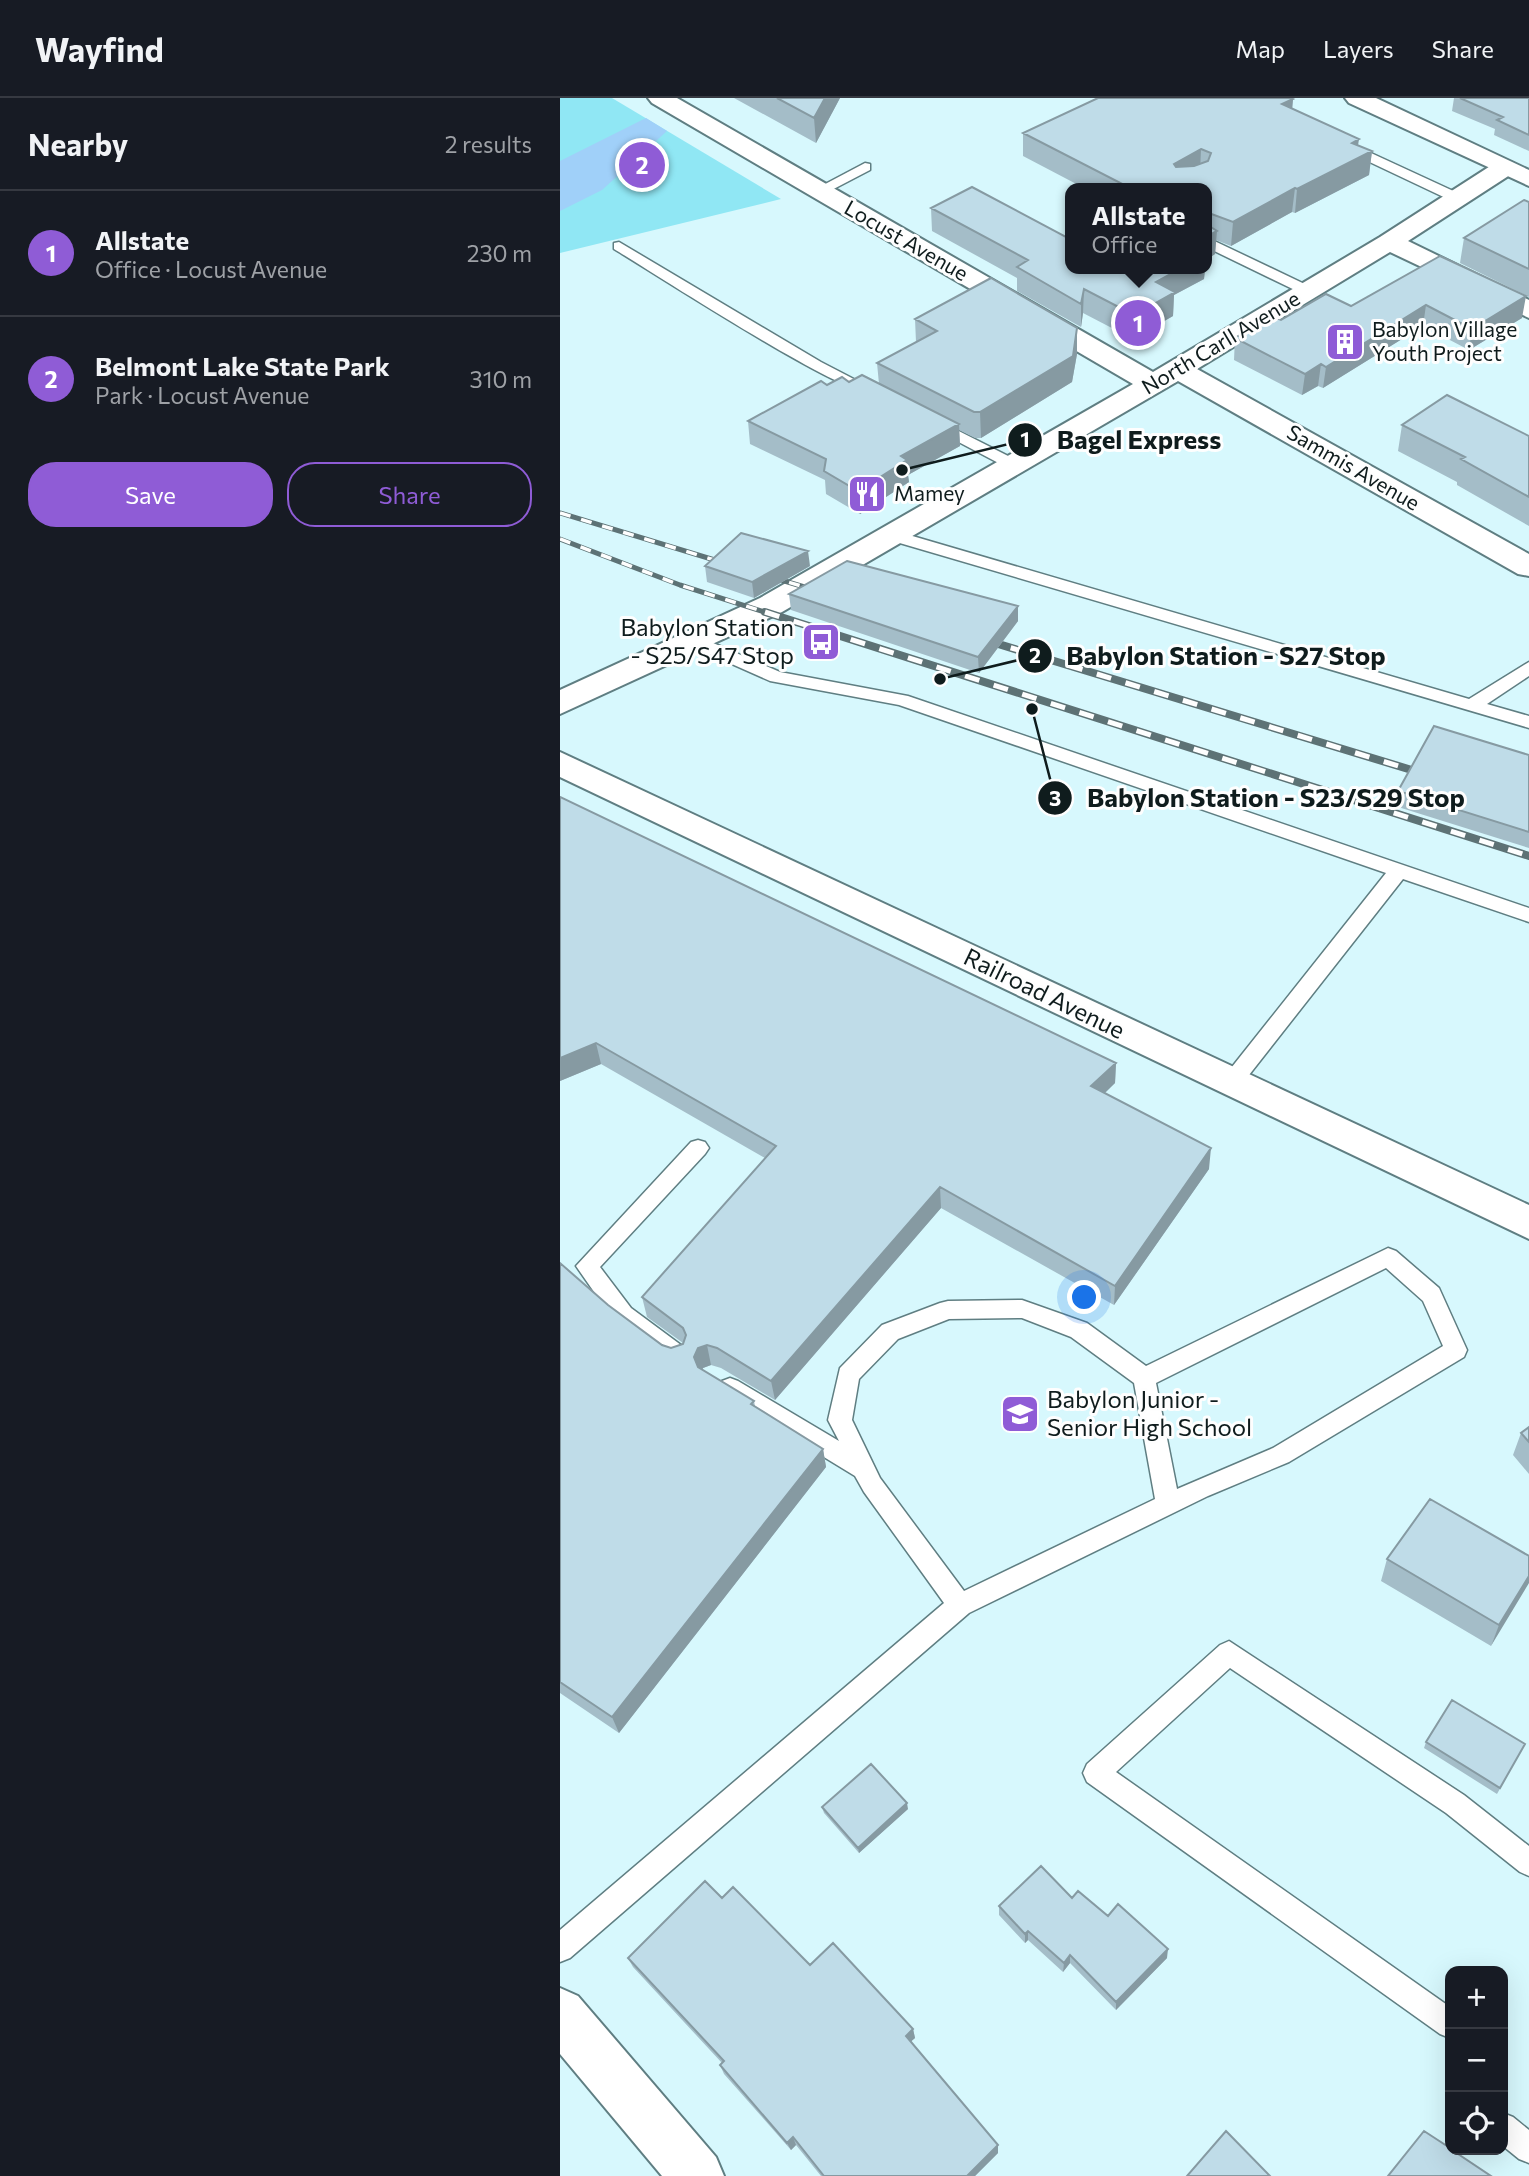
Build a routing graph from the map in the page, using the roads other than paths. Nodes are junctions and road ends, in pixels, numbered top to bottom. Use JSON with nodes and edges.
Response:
{"nodes":[{"id":1,"x":660,"y":98,"type":"edge"},
{"id":2,"x":1362,"y":99,"type":"edge"},
{"id":3,"x":1336,"y":140,"type":"edge"},
{"id":4,"x":865,"y":167,"type":"dead end"},
{"id":5,"x":1504,"y":167,"type":"junction"},
{"id":6,"x":1529,"y":179,"type":"edge"},
{"id":7,"x":820,"y":191,"type":"junction"},
{"id":8,"x":1457,"y":198,"type":"junction"},
{"id":9,"x":1389,"y":242,"type":"junction"},
{"id":10,"x":1212,"y":244,"type":"edge"},
{"id":11,"x":619,"y":246,"type":"dead end"},
{"id":12,"x":1308,"y":291,"type":"junction"},
{"id":13,"x":1529,"y":310,"type":"edge"},
{"id":14,"x":1177,"y":369,"type":"junction"},
{"id":15,"x":1153,"y":384,"type":"junction"},
{"id":16,"x":881,"y":397,"type":"edge"},
{"id":17,"x":925,"y":419,"type":"edge"},
{"id":18,"x":1014,"y":465,"type":"junction"},
{"id":19,"x":892,"y":535,"type":"junction"},
{"id":20,"x":1529,"y":567,"type":"edge"},
{"id":21,"x":697,"y":642,"type":"junction"},
{"id":22,"x":1529,"y":667,"type":"edge"},
{"id":23,"x":560,"y":703,"type":"edge"},
{"id":24,"x":1472,"y":705,"type":"junction"},
{"id":25,"x":1529,"y":722,"type":"edge"},
{"id":26,"x":560,"y":763,"type":"edge"},
{"id":27,"x":1399,"y":870,"type":"junction"},
{"id":28,"x":1529,"y":915,"type":"edge"},
{"id":29,"x":1231,"y":1083,"type":"junction"},
{"id":30,"x":698,"y":1148,"type":"dead end"},
{"id":31,"x":1529,"y":1223,"type":"edge"},
{"id":32,"x":677,"y":1355,"type":"edge"},
{"id":33,"x":712,"y":1377,"type":"edge"},
{"id":34,"x":1143,"y":1378,"type":"junction"},
{"id":35,"x":863,"y":1468,"type":"junction"},
{"id":36,"x":1168,"y":1504,"type":"junction"},
{"id":37,"x":960,"y":1605,"type":"junction"},
{"id":38,"x":1529,"y":1863,"type":"edge"},
{"id":39,"x":560,"y":1948,"type":"edge"},
{"id":40,"x":560,"y":2014,"type":"edge"},
{"id":41,"x":1445,"y":2020,"type":"edge"},
{"id":42,"x":1508,"y":2131,"type":"edge"},
{"id":43,"x":1529,"y":2149,"type":"edge"},
{"id":44,"x":697,"y":2176,"type":"edge"}],
"edges":[{"from":1,"to":7,"type":"street","name":"Locust Avenue"},
{"from":2,"to":5,"type":"street"},
{"from":3,"to":8,"type":"lane"},
{"from":4,"to":7,"type":"lane"},
{"from":5,"to":6,"type":"street"},
{"from":5,"to":8,"type":"street","name":"North Carll Avenue"},
{"from":7,"to":15,"type":"street","name":"Locust Avenue"},
{"from":8,"to":9,"type":"street","name":"North Carll Avenue"},
{"from":9,"to":12,"type":"street","name":"North Carll Avenue"},
{"from":9,"to":13,"type":"street"},
{"from":10,"to":12,"type":"lane"},
{"from":11,"to":16,"type":"lane"},
{"from":12,"to":14,"type":"street","name":"North Carll Avenue"},
{"from":14,"to":15,"type":"street","name":"North Carll Avenue"},
{"from":14,"to":20,"type":"street","name":"Sammis Avenue"},
{"from":15,"to":18,"type":"street","name":"North Carll Avenue"},
{"from":17,"to":18,"type":"lane"},
{"from":18,"to":19,"type":"street","name":"North Carll Avenue"},
{"from":19,"to":21,"type":"street","name":"North Carll Avenue"},
{"from":19,"to":24,"type":"lane"},
{"from":21,"to":23,"type":"street","name":"North Carll Avenue"},
{"from":21,"to":27,"type":"lane"},
{"from":22,"to":24,"type":"lane"},
{"from":24,"to":25,"type":"lane"},
{"from":26,"to":29,"type":"street","name":"Railroad Avenue"},
{"from":27,"to":28,"type":"lane"},
{"from":27,"to":29,"type":"lane"},
{"from":29,"to":31,"type":"street","name":"Railroad Avenue"},
{"from":30,"to":32,"type":"lane"},
{"from":33,"to":35,"type":"lane"},
{"from":34,"to":35,"type":"lane"},
{"from":34,"to":36,"type":"lane"},
{"from":34,"to":36,"type":"lane"},
{"from":35,"to":37,"type":"lane"},
{"from":36,"to":37,"type":"lane"},
{"from":37,"to":39,"type":"lane"},
{"from":38,"to":41,"type":"lane"},
{"from":40,"to":44,"type":"street"},
{"from":42,"to":43,"type":"lane"}]}
